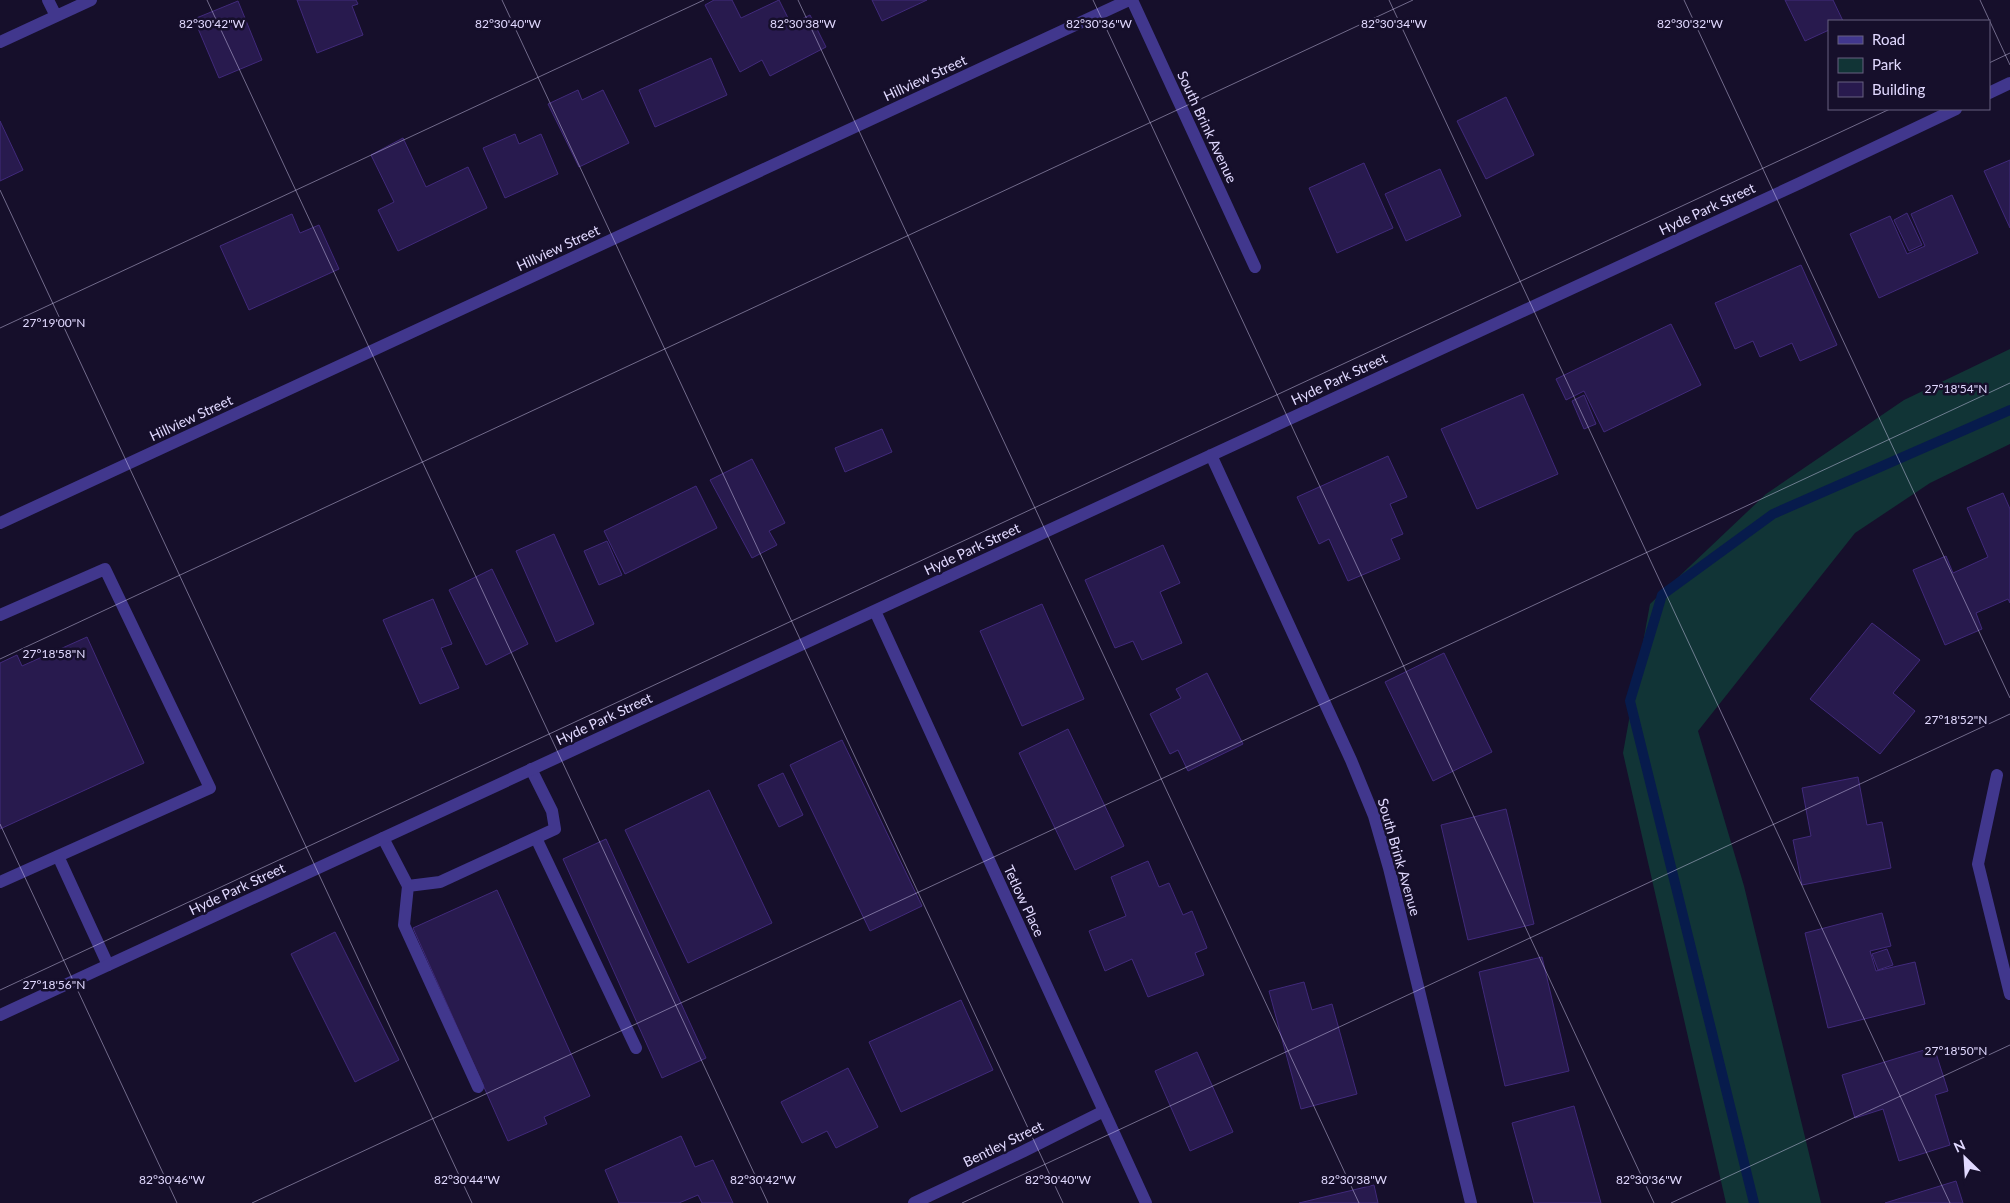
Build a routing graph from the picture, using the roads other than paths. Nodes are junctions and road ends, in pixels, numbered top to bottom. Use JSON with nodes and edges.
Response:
{"nodes":[{"id":1,"x":48,"y":0,"type":"edge"},
{"id":2,"x":91,"y":0,"type":"edge"},
{"id":3,"x":1130,"y":0,"type":"edge"},
{"id":4,"x":56,"y":16,"type":"junction"},
{"id":5,"x":0,"y":42,"type":"edge"},
{"id":6,"x":2010,"y":83,"type":"edge"},
{"id":7,"x":1990,"y":93,"type":"edge"},
{"id":8,"x":1954,"y":110,"type":"edge"},
{"id":9,"x":1255,"y":267,"type":"dead end"},
{"id":10,"x":1211,"y":455,"type":"junction"},
{"id":11,"x":0,"y":523,"type":"edge"},
{"id":12,"x":874,"y":611,"type":"junction"},
{"id":13,"x":0,"y":615,"type":"edge"},
{"id":14,"x":531,"y":770,"type":"junction"},
{"id":15,"x":1997,"y":775,"type":"dead end"},
{"id":16,"x":383,"y":838,"type":"junction"},
{"id":17,"x":536,"y":838,"type":"junction"},
{"id":18,"x":58,"y":856,"type":"junction"},
{"id":19,"x":0,"y":882,"type":"edge"},
{"id":20,"x":408,"y":886,"type":"junction"},
{"id":21,"x":108,"y":966,"type":"junction"},
{"id":22,"x":2010,"y":994,"type":"edge"},
{"id":23,"x":0,"y":1016,"type":"edge"},
{"id":24,"x":636,"y":1048,"type":"dead end"},
{"id":25,"x":478,"y":1087,"type":"dead end"},
{"id":26,"x":1104,"y":1111,"type":"junction"},
{"id":27,"x":914,"y":1203,"type":"edge"},
{"id":28,"x":1146,"y":1203,"type":"edge"},
{"id":29,"x":1470,"y":1203,"type":"edge"}],
"edges":[{"from":1,"to":4,"type":"street"},
{"from":2,"to":4,"type":"street"},
{"from":3,"to":9,"type":"street","name":"South Brink Avenue"},
{"from":3,"to":11,"type":"street","name":"Hillview Street"},
{"from":4,"to":5,"type":"street"},
{"from":6,"to":7,"type":"street"},
{"from":8,"to":10,"type":"street","name":"Hyde Park Street"},
{"from":10,"to":12,"type":"street","name":"Hyde Park Street"},
{"from":10,"to":29,"type":"street","name":"South Brink Avenue"},
{"from":12,"to":14,"type":"street","name":"Hyde Park Street"},
{"from":12,"to":26,"type":"street","name":"Tetlow Place"},
{"from":13,"to":18,"type":"street"},
{"from":14,"to":16,"type":"street","name":"Hyde Park Street"},
{"from":14,"to":17,"type":"street"},
{"from":15,"to":22,"type":"street"},
{"from":16,"to":20,"type":"street"},
{"from":16,"to":21,"type":"street","name":"Hyde Park Street"},
{"from":17,"to":20,"type":"street"},
{"from":17,"to":24,"type":"street"},
{"from":18,"to":19,"type":"street"},
{"from":18,"to":21,"type":"street"},
{"from":20,"to":25,"type":"street"},
{"from":21,"to":23,"type":"street","name":"Hyde Park Street"},
{"from":26,"to":27,"type":"street","name":"Bentley Street"},
{"from":26,"to":28,"type":"street","name":"Tetlow Place"}]}
